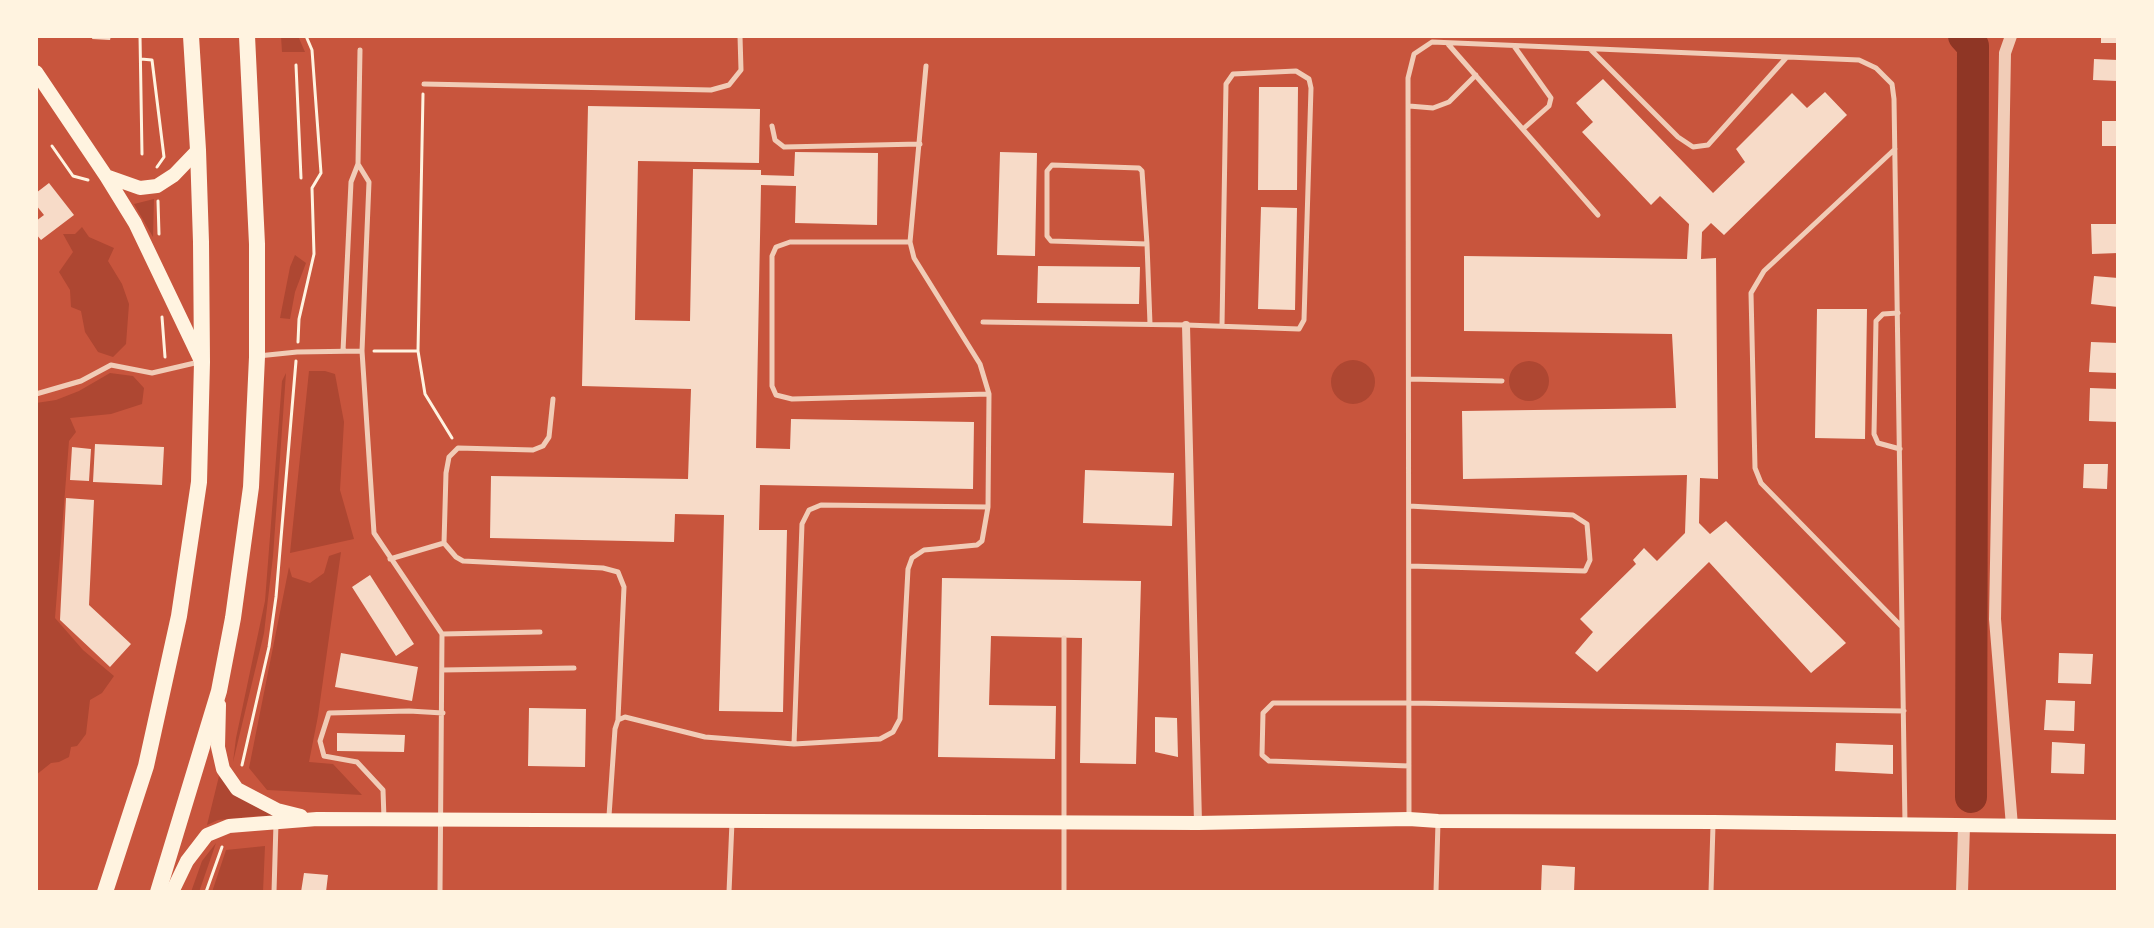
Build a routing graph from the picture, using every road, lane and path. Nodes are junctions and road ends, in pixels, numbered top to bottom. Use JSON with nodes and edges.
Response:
{"nodes":[{"id":1,"x":140,"y":36,"type":"edge"},
{"id":2,"x":191,"y":36,"type":"edge"},
{"id":3,"x":247,"y":36,"type":"edge"},
{"id":4,"x":306,"y":36,"type":"edge"},
{"id":5,"x":740,"y":36,"type":"edge"},
{"id":6,"x":2011,"y":36,"type":"edge"},
{"id":7,"x":1448,"y":43,"type":"junction"},
{"id":8,"x":1514,"y":45,"type":"junction"},
{"id":9,"x":1589,"y":49,"type":"junction"},
{"id":10,"x":360,"y":50,"type":"dead end"},
{"id":11,"x":1787,"y":57,"type":"junction"},
{"id":12,"x":141,"y":59,"type":"junction"},
{"id":13,"x":296,"y":65,"type":"dead end"},
{"id":14,"x":926,"y":66,"type":"dead end"},
{"id":15,"x":36,"y":72,"type":"edge"},
{"id":16,"x":1476,"y":75,"type":"junction"},
{"id":17,"x":424,"y":84,"type":"joint"},
{"id":18,"x":1409,"y":106,"type":"junction"},
{"id":19,"x":772,"y":126,"type":"dead end"},
{"id":20,"x":1523,"y":129,"type":"junction"},
{"id":21,"x":920,"y":144,"type":"junction"},
{"id":22,"x":52,"y":146,"type":"dead end"},
{"id":23,"x":1895,"y":149,"type":"junction"},
{"id":24,"x":198,"y":150,"type":"junction"},
{"id":25,"x":142,"y":154,"type":"dead end"},
{"id":26,"x":158,"y":164,"type":"dead end"},
{"id":27,"x":358,"y":164,"type":"junction"},
{"id":28,"x":301,"y":178,"type":"dead end"},
{"id":29,"x":102,"y":180,"type":"junction"},
{"id":30,"x":158,"y":198,"type":"dead end"},
{"id":31,"x":1598,"y":215,"type":"dead end"},
{"id":32,"x":159,"y":240,"type":"dead end"},
{"id":33,"x":910,"y":242,"type":"junction"},
{"id":34,"x":1147,"y":244,"type":"junction"},
{"id":35,"x":1898,"y":313,"type":"junction"},
{"id":36,"x":161,"y":315,"type":"dead end"},
{"id":37,"x":983,"y":322,"type":"dead end"},
{"id":38,"x":1150,"y":324,"type":"junction"},
{"id":39,"x":1186,"y":325,"type":"junction"},
{"id":40,"x":1222,"y":326,"type":"junction"},
{"id":41,"x":343,"y":351,"type":"junction"},
{"id":42,"x":362,"y":351,"type":"junction"},
{"id":43,"x":418,"y":351,"type":"junction"},
{"id":44,"x":297,"y":352,"type":"junction"},
{"id":45,"x":257,"y":357,"type":"junction"},
{"id":46,"x":202,"y":362,"type":"junction"},
{"id":47,"x":165,"y":370,"type":"junction"},
{"id":48,"x":1409,"y":379,"type":"junction"},
{"id":49,"x":1502,"y":381,"type":"dead end"},
{"id":50,"x":36,"y":394,"type":"edge"},
{"id":51,"x":989,"y":394,"type":"junction"},
{"id":52,"x":553,"y":399,"type":"dead end"},
{"id":53,"x":458,"y":448,"type":"junction"},
{"id":54,"x":1900,"y":449,"type":"junction"},
{"id":55,"x":1409,"y":506,"type":"junction"},
{"id":56,"x":988,"y":507,"type":"junction"},
{"id":57,"x":444,"y":543,"type":"junction"},
{"id":58,"x":390,"y":559,"type":"junction"},
{"id":59,"x":1409,"y":566,"type":"junction"},
{"id":60,"x":1903,"y":628,"type":"junction"},
{"id":61,"x":540,"y":632,"type":"dead end"},
{"id":62,"x":442,"y":634,"type":"junction"},
{"id":63,"x":1064,"y":638,"type":"dead end"},
{"id":64,"x":574,"y":668,"type":"dead end"},
{"id":65,"x":442,"y":670,"type":"junction"},
{"id":66,"x":219,"y":691,"type":"junction"},
{"id":67,"x":1409,"y":703,"type":"junction"},
{"id":68,"x":1904,"y":711,"type":"junction"},
{"id":69,"x":443,"y":713,"type":"junction"},
{"id":70,"x":618,"y":720,"type":"junction"},
{"id":71,"x":794,"y":744,"type":"junction"},
{"id":72,"x":1409,"y":766,"type":"junction"},
{"id":73,"x":237,"y":789,"type":"junction"},
{"id":74,"x":317,"y":819,"type":"junction"},
{"id":75,"x":1409,"y":819,"type":"junction"},
{"id":76,"x":384,"y":820,"type":"junction"},
{"id":77,"x":439,"y":821,"type":"junction"},
{"id":78,"x":609,"y":821,"type":"junction"},
{"id":79,"x":1438,"y":821,"type":"junction"},
{"id":80,"x":277,"y":822,"type":"junction"},
{"id":81,"x":732,"y":822,"type":"junction"},
{"id":82,"x":1713,"y":822,"type":"junction"},
{"id":83,"x":1063,"y":823,"type":"junction"},
{"id":84,"x":1198,"y":823,"type":"junction"},
{"id":85,"x":1905,"y":825,"type":"junction"},
{"id":86,"x":229,"y":826,"type":"junction"},
{"id":87,"x":1964,"y":826,"type":"junction"},
{"id":88,"x":2012,"y":826,"type":"junction"},
{"id":89,"x":2118,"y":827,"type":"edge"},
{"id":90,"x":105,"y":892,"type":"edge"},
{"id":91,"x":158,"y":892,"type":"edge"},
{"id":92,"x":172,"y":892,"type":"edge"},
{"id":93,"x":206,"y":892,"type":"edge"},
{"id":94,"x":274,"y":892,"type":"edge"},
{"id":95,"x":440,"y":892,"type":"edge"},
{"id":96,"x":729,"y":892,"type":"edge"},
{"id":97,"x":1064,"y":892,"type":"edge"},
{"id":98,"x":1436,"y":892,"type":"edge"},
{"id":99,"x":1711,"y":892,"type":"edge"},
{"id":100,"x":1962,"y":892,"type":"edge"}],
"edges":[{"from":1,"to":12,"type":"path"},
{"from":2,"to":24,"type":"highway"},
{"from":3,"to":45,"type":"highway"},
{"from":4,"to":44,"type":"path"},
{"from":5,"to":17,"type":"lane"},
{"from":6,"to":88,"type":"street"},
{"from":7,"to":8,"type":"lane"},
{"from":7,"to":16,"type":"lane"},
{"from":7,"to":18,"type":"lane"},
{"from":8,"to":9,"type":"lane"},
{"from":8,"to":20,"type":"lane"},
{"from":9,"to":11,"type":"lane"},
{"from":9,"to":11,"type":"lane"},
{"from":10,"to":27,"type":"lane"},
{"from":11,"to":23,"type":"lane"},
{"from":12,"to":25,"type":"path"},
{"from":12,"to":26,"type":"path"},
{"from":13,"to":28,"type":"path"},
{"from":14,"to":21,"type":"lane"},
{"from":15,"to":29,"type":"main road"},
{"from":16,"to":18,"type":"lane"},
{"from":16,"to":20,"type":"lane"},
{"from":17,"to":43,"type":"path"},
{"from":18,"to":48,"type":"lane"},
{"from":19,"to":21,"type":"lane"},
{"from":20,"to":31,"type":"lane"},
{"from":21,"to":33,"type":"lane"},
{"from":22,"to":29,"type":"path"},
{"from":23,"to":35,"type":"lane"},
{"from":23,"to":60,"type":"lane"},
{"from":24,"to":29,"type":"main road"},
{"from":24,"to":46,"type":"highway"},
{"from":27,"to":41,"type":"lane"},
{"from":27,"to":42,"type":"lane"},
{"from":29,"to":46,"type":"main road"},
{"from":30,"to":32,"type":"path"},
{"from":33,"to":51,"type":"lane"},
{"from":33,"to":51,"type":"lane"},
{"from":34,"to":34,"type":"lane"},
{"from":34,"to":38,"type":"lane"},
{"from":35,"to":54,"type":"lane"},
{"from":35,"to":54,"type":"lane"},
{"from":36,"to":47,"type":"path"},
{"from":37,"to":38,"type":"lane"},
{"from":38,"to":39,"type":"lane"},
{"from":39,"to":40,"type":"lane"},
{"from":39,"to":84,"type":"street"},
{"from":40,"to":40,"type":"lane"},
{"from":41,"to":42,"type":"lane"},
{"from":41,"to":44,"type":"lane"},
{"from":42,"to":43,"type":"path"},
{"from":42,"to":58,"type":"lane"},
{"from":43,"to":53,"type":"path"},
{"from":44,"to":45,"type":"lane"},
{"from":44,"to":73,"type":"path"},
{"from":45,"to":66,"type":"highway"},
{"from":46,"to":47,"type":"lane"},
{"from":46,"to":90,"type":"highway"},
{"from":47,"to":50,"type":"lane"},
{"from":48,"to":49,"type":"lane"},
{"from":48,"to":55,"type":"lane"},
{"from":51,"to":56,"type":"lane"},
{"from":52,"to":53,"type":"lane"},
{"from":53,"to":57,"type":"lane"},
{"from":54,"to":60,"type":"lane"},
{"from":55,"to":59,"type":"lane"},
{"from":55,"to":59,"type":"lane"},
{"from":56,"to":71,"type":"lane"},
{"from":56,"to":71,"type":"lane"},
{"from":57,"to":58,"type":"lane"},
{"from":57,"to":70,"type":"lane"},
{"from":58,"to":62,"type":"lane"},
{"from":59,"to":67,"type":"lane"},
{"from":60,"to":68,"type":"lane"},
{"from":61,"to":62,"type":"lane"},
{"from":62,"to":65,"type":"lane"},
{"from":63,"to":83,"type":"lane"},
{"from":64,"to":65,"type":"lane"},
{"from":65,"to":69,"type":"lane"},
{"from":66,"to":73,"type":"main road"},
{"from":66,"to":91,"type":"highway"},
{"from":67,"to":68,"type":"lane"},
{"from":67,"to":72,"type":"lane"},
{"from":67,"to":72,"type":"lane"},
{"from":68,"to":85,"type":"lane"},
{"from":69,"to":76,"type":"lane"},
{"from":69,"to":77,"type":"lane"},
{"from":70,"to":71,"type":"lane"},
{"from":70,"to":78,"type":"lane"},
{"from":72,"to":75,"type":"lane"},
{"from":73,"to":74,"type":"main road"},
{"from":74,"to":76,"type":"main road"},
{"from":74,"to":80,"type":"main road"},
{"from":75,"to":79,"type":"main road"},
{"from":75,"to":84,"type":"main road"},
{"from":76,"to":77,"type":"main road"},
{"from":77,"to":78,"type":"main road"},
{"from":77,"to":95,"type":"lane"},
{"from":78,"to":81,"type":"main road"},
{"from":79,"to":82,"type":"main road"},
{"from":79,"to":98,"type":"lane"},
{"from":80,"to":86,"type":"main road"},
{"from":80,"to":94,"type":"lane"},
{"from":81,"to":83,"type":"main road"},
{"from":81,"to":96,"type":"lane"},
{"from":82,"to":85,"type":"main road"},
{"from":82,"to":99,"type":"lane"},
{"from":83,"to":84,"type":"main road"},
{"from":83,"to":97,"type":"lane"},
{"from":85,"to":87,"type":"main road"},
{"from":86,"to":92,"type":"main road"},
{"from":86,"to":93,"type":"path"},
{"from":87,"to":88,"type":"main road"},
{"from":87,"to":100,"type":"street"},
{"from":88,"to":89,"type":"main road"}]}
